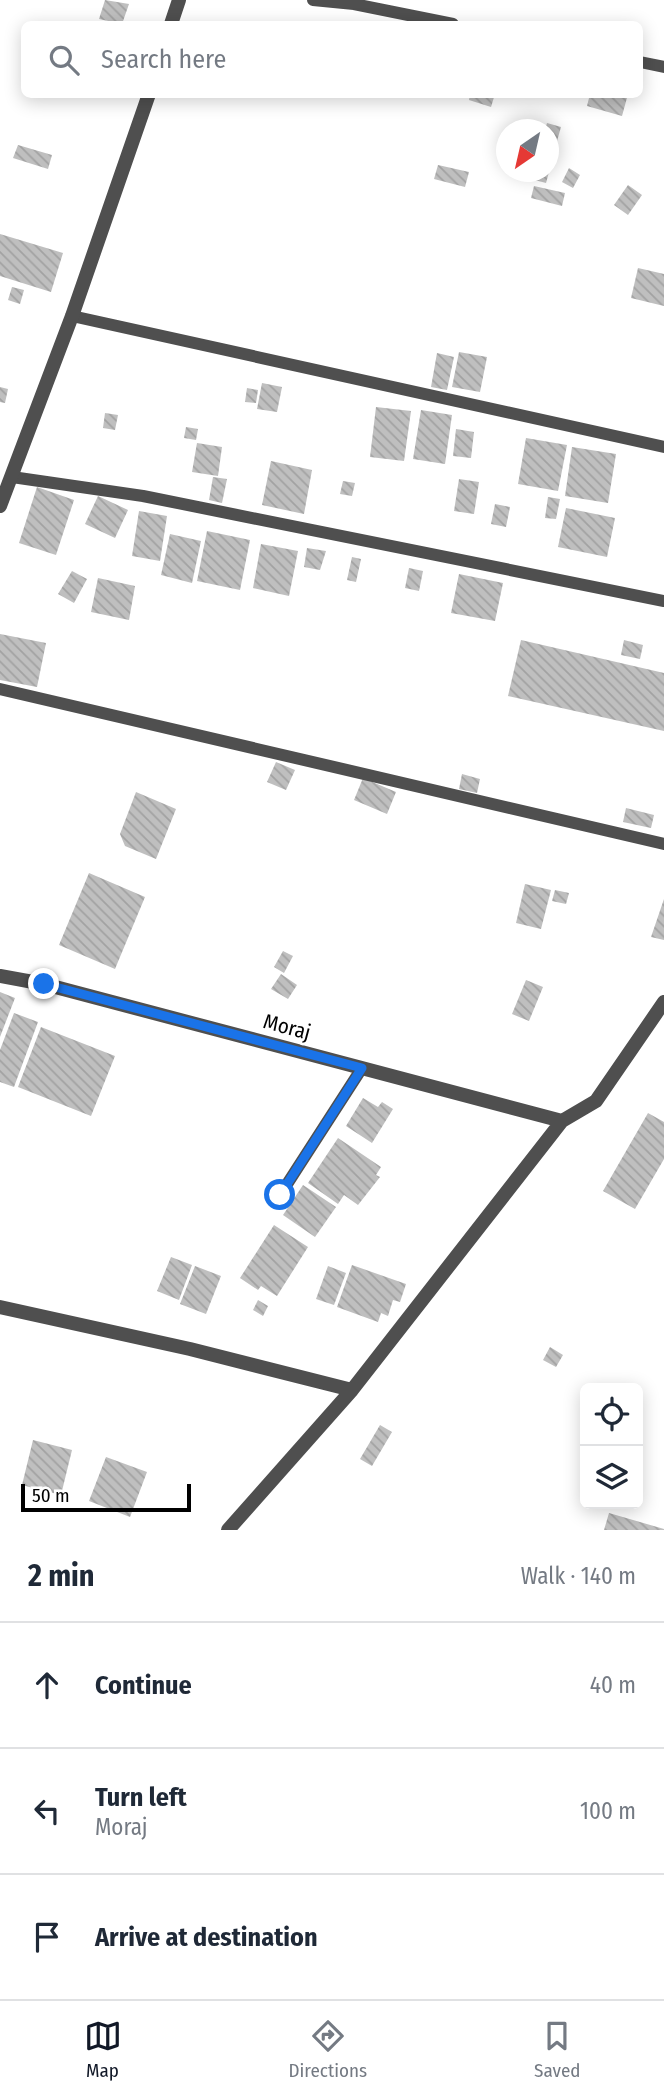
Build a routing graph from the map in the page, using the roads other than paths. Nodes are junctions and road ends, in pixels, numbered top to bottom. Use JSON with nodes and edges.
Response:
{"nodes":[{"id":1,"x":179,"y":0,"type":"edge"},
{"id":2,"x":313,"y":0,"type":"edge"},
{"id":3,"x":172,"y":21,"type":"edge"},
{"id":4,"x":437,"y":21,"type":"edge"},
{"id":5,"x":643,"y":63,"type":"edge"},
{"id":6,"x":664,"y":67,"type":"edge"},
{"id":7,"x":148,"y":98,"type":"edge"},
{"id":8,"x":72,"y":316,"type":"junction"},
{"id":9,"x":664,"y":447,"type":"edge"},
{"id":10,"x":12,"y":477,"type":"junction"},
{"id":11,"x":0,"y":506,"type":"edge"},
{"id":12,"x":664,"y":601,"type":"edge"},
{"id":13,"x":0,"y":689,"type":"edge"},
{"id":14,"x":664,"y":844,"type":"edge"},
{"id":15,"x":0,"y":976,"type":"edge"},
{"id":16,"x":664,"y":1002,"type":"edge"},
{"id":17,"x":362,"y":1068,"type":"junction"},
{"id":18,"x":562,"y":1121,"type":"junction"},
{"id":19,"x":280,"y":1195,"type":"dead end"},
{"id":20,"x":0,"y":1307,"type":"edge"},
{"id":21,"x":352,"y":1390,"type":"junction"},
{"id":22,"x":228,"y":1530,"type":"edge"}],
"edges":[{"from":1,"to":3,"type":"street"},
{"from":2,"to":4,"type":"lane"},
{"from":5,"to":6,"type":"lane"},
{"from":7,"to":8,"type":"street"},
{"from":8,"to":9,"type":"lane"},
{"from":8,"to":10,"type":"street"},
{"from":10,"to":11,"type":"street"},
{"from":10,"to":12,"type":"lane"},
{"from":13,"to":14,"type":"lane"},
{"from":15,"to":17,"type":"street","name":"Moraj"},
{"from":16,"to":18,"type":"street"},
{"from":17,"to":18,"type":"street","name":"Moraj"},
{"from":17,"to":19,"type":"lane"},
{"from":18,"to":21,"type":"street"},
{"from":20,"to":21,"type":"street"},
{"from":21,"to":22,"type":"street"}]}
